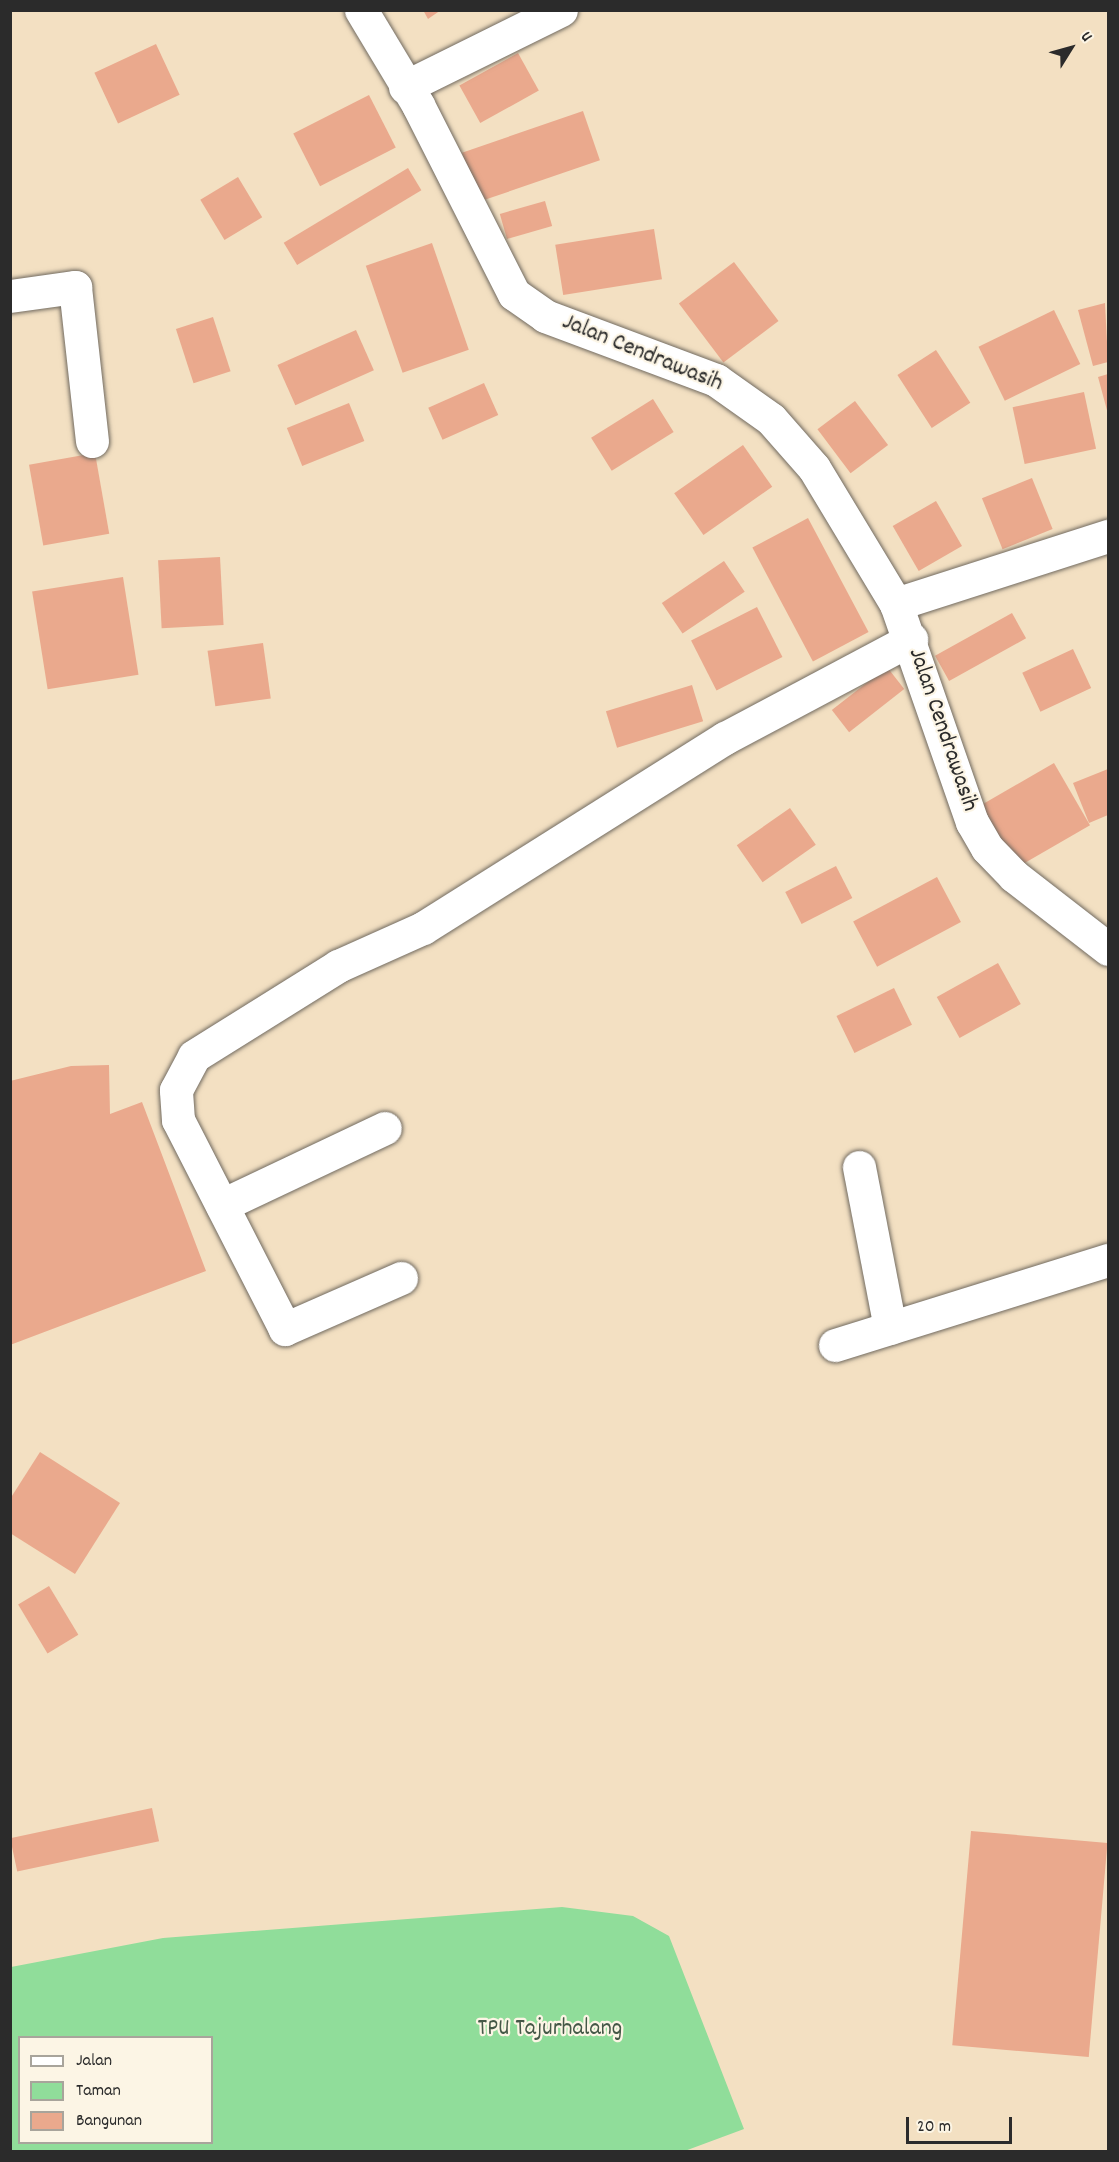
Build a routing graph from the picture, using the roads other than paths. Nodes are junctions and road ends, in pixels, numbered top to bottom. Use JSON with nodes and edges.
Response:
{"nodes":[{"id":1,"x":361,"y":10,"type":"edge"},
{"id":2,"x":561,"y":10,"type":"edge"},
{"id":3,"x":405,"y":87,"type":"junction"},
{"id":4,"x":10,"y":296,"type":"edge"},
{"id":5,"x":92,"y":441,"type":"dead end"},
{"id":6,"x":1108,"y":536,"type":"edge"},
{"id":7,"x":896,"y":603,"type":"junction"},
{"id":8,"x":911,"y":639,"type":"junction"},
{"id":9,"x":1108,"y":949,"type":"edge"},
{"id":10,"x":385,"y":1128,"type":"dead end"},
{"id":11,"x":859,"y":1167,"type":"dead end"},
{"id":12,"x":222,"y":1205,"type":"junction"},
{"id":13,"x":1108,"y":1260,"type":"edge"},
{"id":14,"x":401,"y":1278,"type":"dead end"},
{"id":15,"x":890,"y":1328,"type":"junction"},
{"id":16,"x":835,"y":1345,"type":"dead end"}],
"edges":[{"from":1,"to":3,"type":"street","name":"Jalan Cendrawasih"},
{"from":2,"to":3,"type":"street"},
{"from":3,"to":7,"type":"street","name":"Jalan Cendrawasih"},
{"from":4,"to":5,"type":"street"},
{"from":6,"to":7,"type":"street"},
{"from":7,"to":8,"type":"street","name":"Jalan Cendrawasih"},
{"from":8,"to":9,"type":"street","name":"Jalan Cendrawasih"},
{"from":8,"to":12,"type":"street"},
{"from":10,"to":12,"type":"street"},
{"from":11,"to":15,"type":"street"},
{"from":12,"to":14,"type":"street"},
{"from":13,"to":15,"type":"street"},
{"from":15,"to":16,"type":"street"}]}
